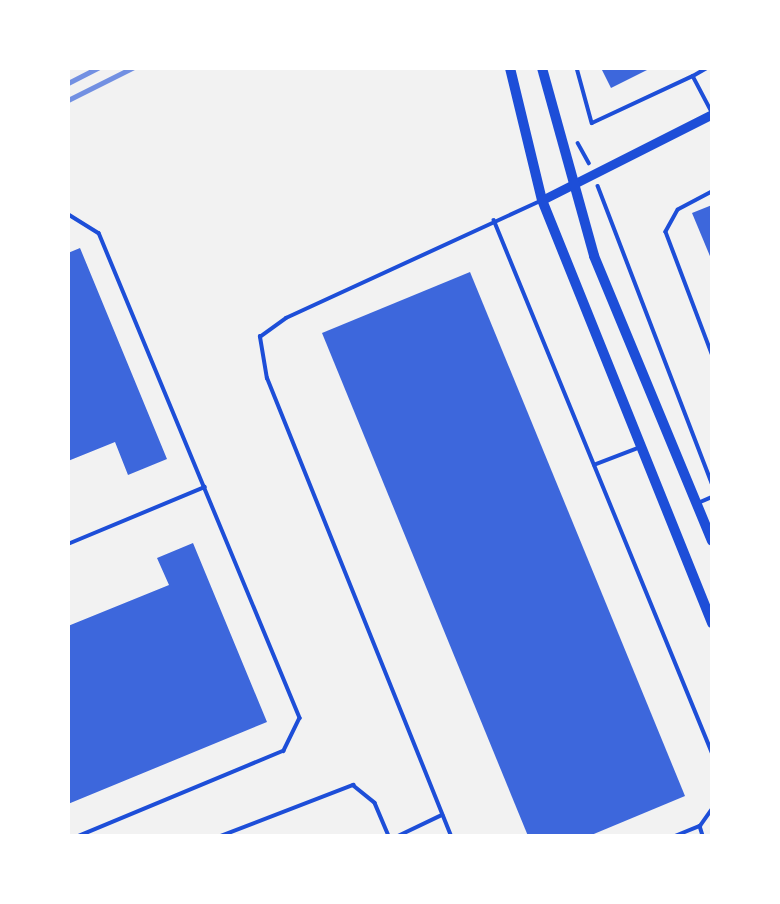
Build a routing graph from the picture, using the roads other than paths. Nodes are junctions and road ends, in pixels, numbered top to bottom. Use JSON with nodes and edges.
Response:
{"nodes":[{"id":1,"x":510,"y":68,"type":"edge"},
{"id":2,"x":542,"y":68,"type":"edge"},
{"id":3,"x":577,"y":68,"type":"edge"},
{"id":4,"x":707,"y":68,"type":"edge"},
{"id":5,"x":693,"y":76,"type":"junction"},
{"id":6,"x":712,"y":113,"type":"edge"},
{"id":7,"x":572,"y":186,"type":"junction"},
{"id":8,"x":712,"y":192,"type":"edge"},
{"id":9,"x":542,"y":200,"type":"junction"},
{"id":10,"x":68,"y":214,"type":"edge"},
{"id":11,"x":494,"y":220,"type":"junction"},
{"id":12,"x":712,"y":354,"type":"edge"},
{"id":13,"x":640,"y":447,"type":"junction"},
{"id":14,"x":594,"y":465,"type":"junction"},
{"id":15,"x":206,"y":487,"type":"junction"},
{"id":16,"x":712,"y":497,"type":"edge"},
{"id":17,"x":696,"y":504,"type":"junction"},
{"id":18,"x":712,"y":541,"type":"edge"},
{"id":19,"x":68,"y":544,"type":"edge"},
{"id":20,"x":712,"y":623,"type":"edge"},
{"id":21,"x":712,"y":752,"type":"edge"},
{"id":22,"x":712,"y":809,"type":"edge"},
{"id":23,"x":442,"y":815,"type":"junction"},
{"id":24,"x":700,"y":826,"type":"junction"},
{"id":25,"x":80,"y":836,"type":"edge"},
{"id":26,"x":221,"y":836,"type":"edge"},
{"id":27,"x":389,"y":836,"type":"edge"},
{"id":28,"x":398,"y":836,"type":"edge"},
{"id":29,"x":451,"y":836,"type":"edge"},
{"id":30,"x":675,"y":836,"type":"edge"},
{"id":31,"x":703,"y":836,"type":"edge"}],
"edges":[{"from":1,"to":9,"type":"main road"},
{"from":2,"to":7,"type":"main road"},
{"from":3,"to":5,"type":"lane"},
{"from":4,"to":5,"type":"lane"},
{"from":5,"to":6,"type":"lane"},
{"from":6,"to":7,"type":"street"},
{"from":7,"to":9,"type":"street"},
{"from":7,"to":17,"type":"main road"},
{"from":8,"to":12,"type":"lane"},
{"from":9,"to":11,"type":"lane"},
{"from":9,"to":13,"type":"main road"},
{"from":10,"to":15,"type":"lane"},
{"from":11,"to":14,"type":"lane"},
{"from":11,"to":23,"type":"lane"},
{"from":13,"to":14,"type":"lane"},
{"from":13,"to":20,"type":"main road"},
{"from":14,"to":21,"type":"lane"},
{"from":15,"to":19,"type":"lane"},
{"from":15,"to":25,"type":"lane"},
{"from":16,"to":17,"type":"lane"},
{"from":17,"to":18,"type":"main road"},
{"from":22,"to":24,"type":"lane"},
{"from":23,"to":28,"type":"lane"},
{"from":23,"to":29,"type":"lane"},
{"from":24,"to":30,"type":"lane"},
{"from":24,"to":31,"type":"lane"},
{"from":26,"to":27,"type":"lane"}]}
